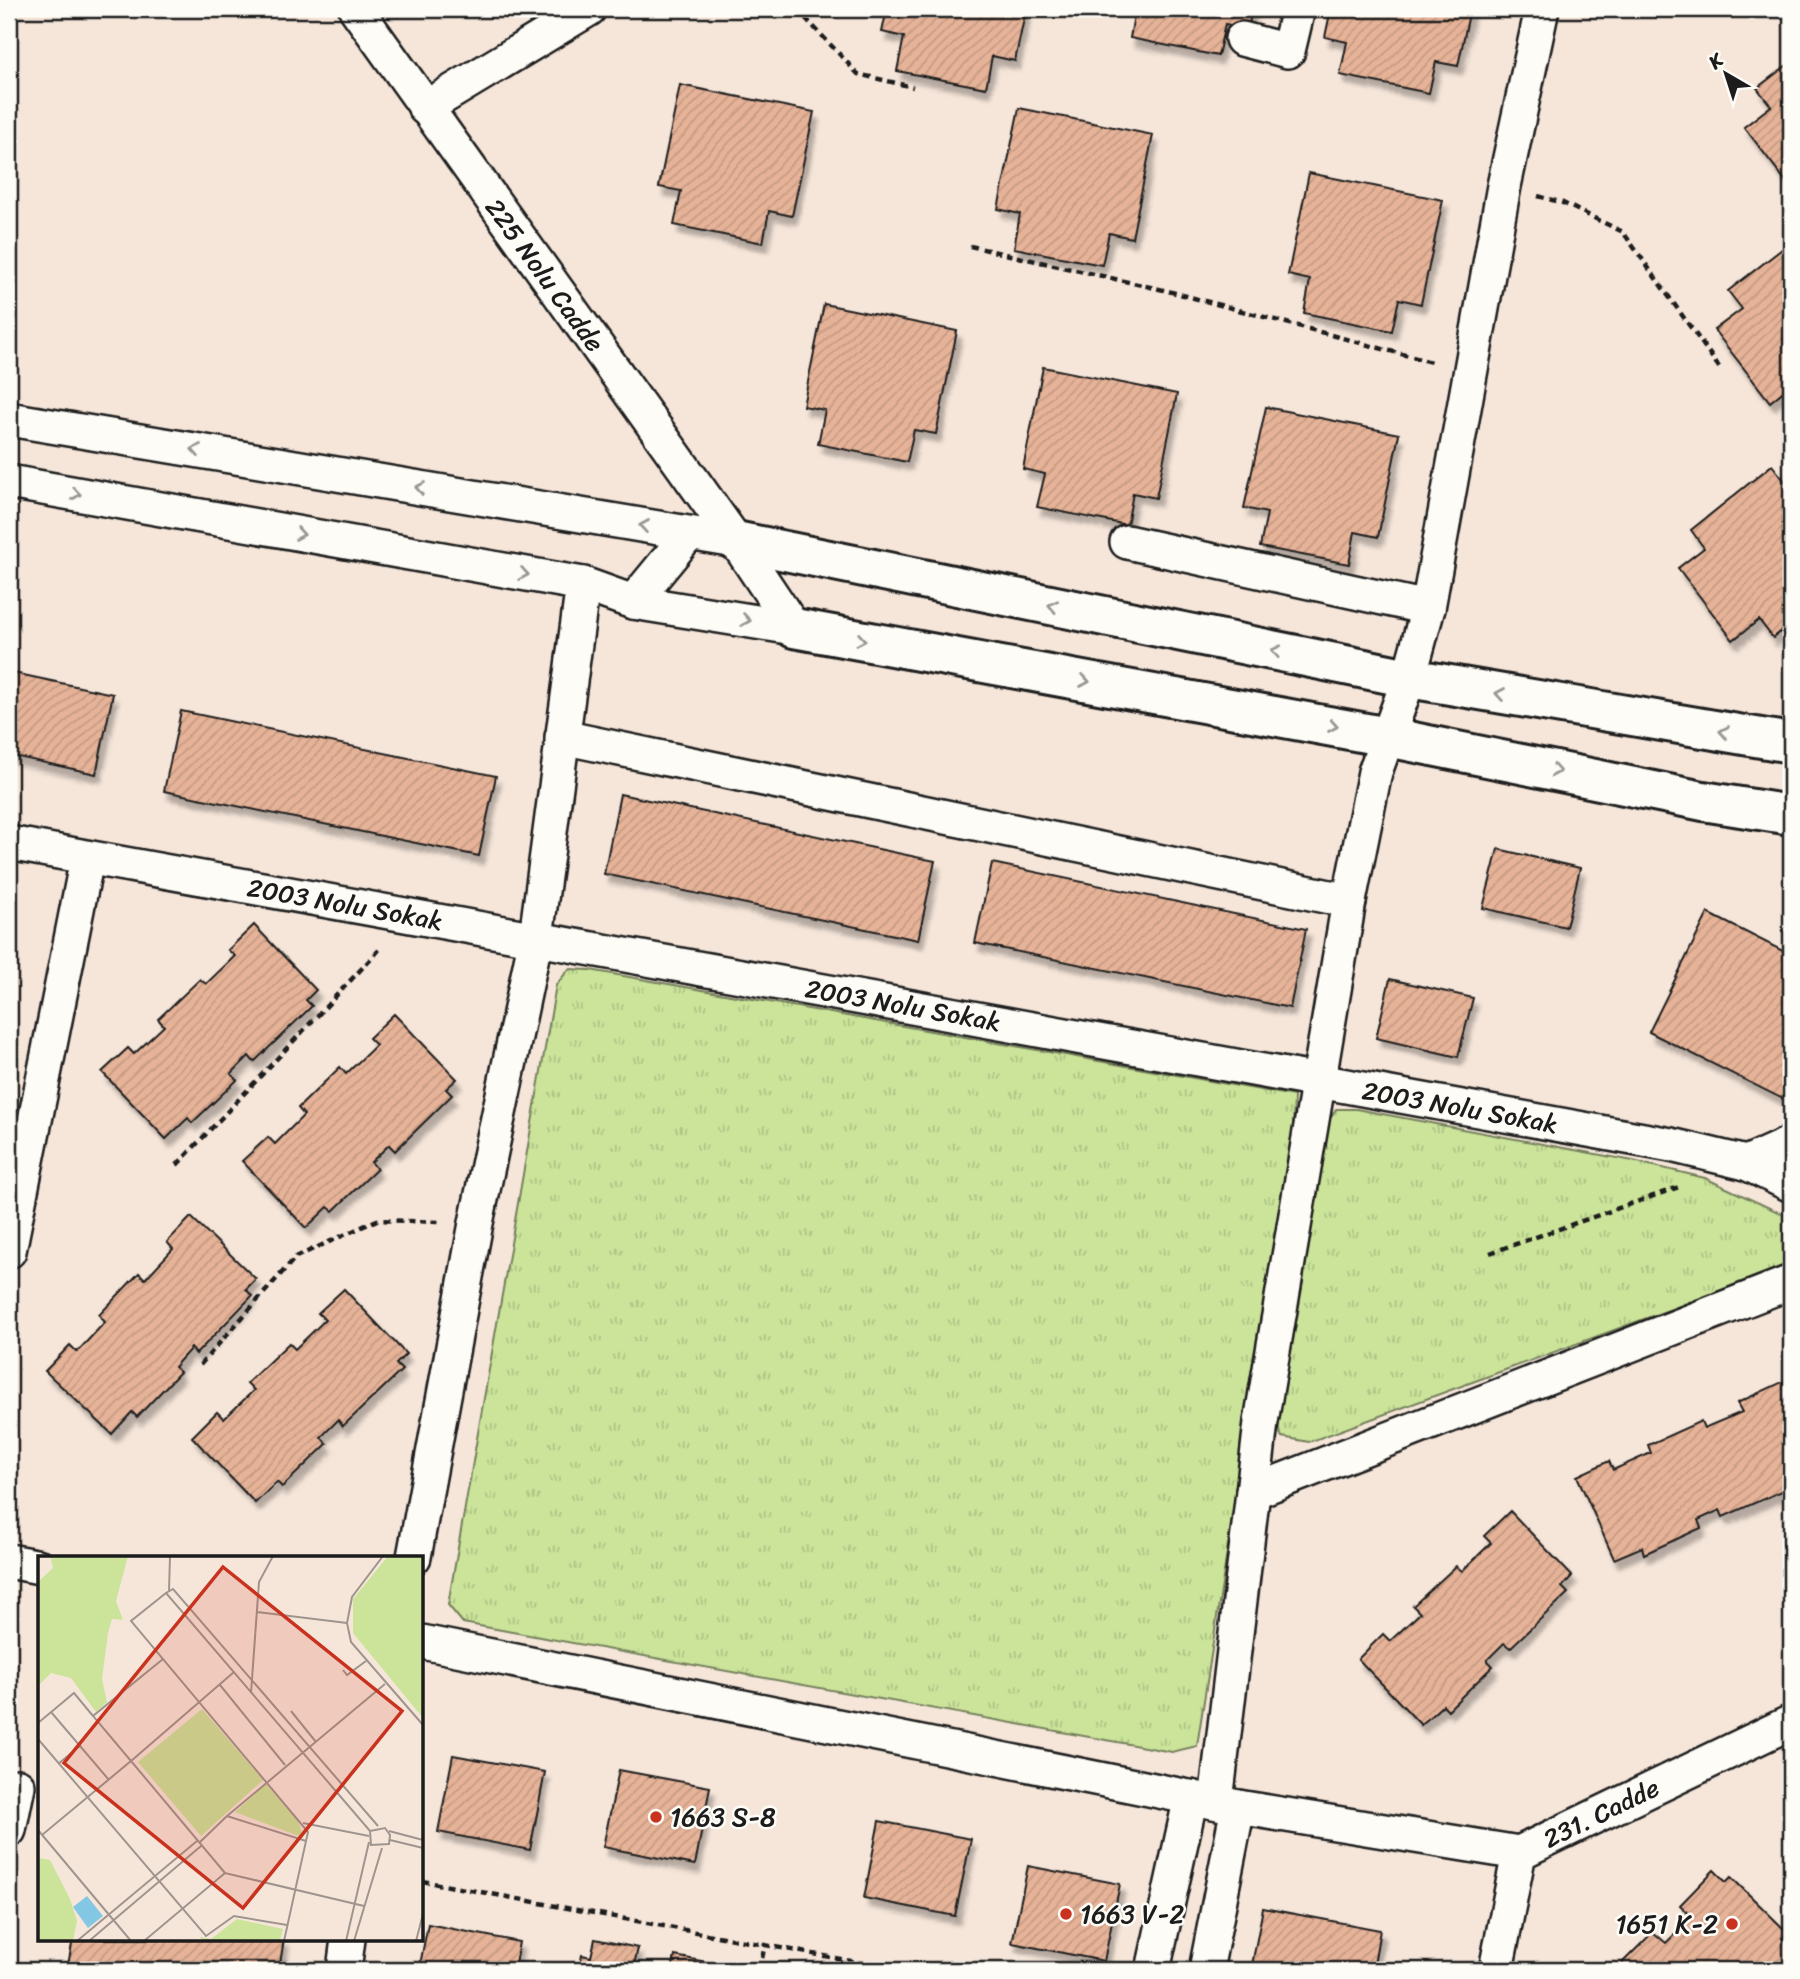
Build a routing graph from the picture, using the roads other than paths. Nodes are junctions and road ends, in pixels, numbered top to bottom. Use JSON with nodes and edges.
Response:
{"nodes":[{"id":1,"x":356,"y":9,"type":"edge"},
{"id":2,"x":589,"y":9,"type":"edge"},
{"id":3,"x":1298,"y":9,"type":"edge"},
{"id":4,"x":1542,"y":9,"type":"edge"},
{"id":5,"x":1242,"y":39,"type":"dead end"},
{"id":6,"x":425,"y":108,"type":"junction"},
{"id":7,"x":9,"y":419,"type":"edge"},
{"id":8,"x":9,"y":482,"type":"edge"},
{"id":9,"x":689,"y":534,"type":"junction"},
{"id":10,"x":736,"y":541,"type":"junction"},
{"id":11,"x":1127,"y":542,"type":"dead end"},
{"id":12,"x":583,"y":584,"type":"junction"},
{"id":13,"x":634,"y":602,"type":"junction"},
{"id":14,"x":1428,"y":608,"type":"junction"},
{"id":15,"x":794,"y":628,"type":"junction"},
{"id":16,"x":1409,"y":678,"type":"junction"},
{"id":17,"x":562,"y":737,"type":"junction"},
{"id":18,"x":1388,"y":737,"type":"junction"},
{"id":19,"x":1791,"y":743,"type":"edge"},
{"id":20,"x":1791,"y":815,"type":"edge"},
{"id":21,"x":9,"y":843,"type":"edge"},
{"id":22,"x":87,"y":859,"type":"junction"},
{"id":23,"x":1349,"y":901,"type":"junction"},
{"id":24,"x":536,"y":937,"type":"junction"},
{"id":25,"x":1320,"y":1082,"type":"junction"},
{"id":26,"x":1791,"y":1143,"type":"edge"},
{"id":27,"x":1746,"y":1163,"type":"junction"},
{"id":28,"x":1791,"y":1185,"type":"edge"},
{"id":29,"x":9,"y":1251,"type":"edge"},
{"id":30,"x":1791,"y":1282,"type":"edge"},
{"id":31,"x":1253,"y":1492,"type":"junction"},
{"id":32,"x":414,"y":1556,"type":"edge"},
{"id":33,"x":9,"y":1560,"type":"edge"},
{"id":34,"x":38,"y":1567,"type":"edge"},
{"id":35,"x":424,"y":1642,"type":"edge"},
{"id":36,"x":1791,"y":1722,"type":"edge"},
{"id":37,"x":22,"y":1787,"type":"edge"},
{"id":38,"x":1215,"y":1802,"type":"junction"},
{"id":39,"x":9,"y":1830,"type":"edge"},
{"id":40,"x":1518,"y":1853,"type":"junction"},
{"id":41,"x":348,"y":1940,"type":"edge"},
{"id":42,"x":344,"y":1970,"type":"edge"},
{"id":43,"x":1153,"y":1970,"type":"edge"},
{"id":44,"x":1206,"y":1970,"type":"edge"},
{"id":45,"x":1496,"y":1970,"type":"edge"}],
"edges":[{"from":1,"to":6,"type":"street","name":"225 Nolu Cadde"},
{"from":2,"to":6,"type":"street"},
{"from":3,"to":5,"type":"street"},
{"from":4,"to":14,"type":"street"},
{"from":6,"to":10,"type":"street","name":"225 Nolu Cadde"},
{"from":9,"to":7,"type":"street","one_way":true},
{"from":8,"to":12,"type":"street","one_way":true},
{"from":9,"to":10,"type":"street"},
{"from":9,"to":13,"type":"street"},
{"from":10,"to":15,"type":"street","name":"225 Nolu Cadde"},
{"from":16,"to":10,"type":"street","one_way":true},
{"from":11,"to":14,"type":"street"},
{"from":12,"to":13,"type":"street"},
{"from":12,"to":17,"type":"street"},
{"from":13,"to":15,"type":"street","one_way":true},
{"from":14,"to":16,"type":"street"},
{"from":15,"to":18,"type":"street","one_way":true},
{"from":16,"to":18,"type":"street"},
{"from":19,"to":16,"type":"street","one_way":true},
{"from":17,"to":23,"type":"street"},
{"from":17,"to":24,"type":"street"},
{"from":18,"to":20,"type":"street","one_way":true},
{"from":18,"to":23,"type":"street"},
{"from":21,"to":22,"type":"street","name":"2003 Nolu Sokak"},
{"from":22,"to":24,"type":"street","name":"2003 Nolu Sokak"},
{"from":22,"to":29,"type":"street"},
{"from":23,"to":25,"type":"street"},
{"from":24,"to":25,"type":"street","name":"2003 Nolu Sokak"},
{"from":24,"to":32,"type":"street"},
{"from":25,"to":27,"type":"street","name":"2003 Nolu Sokak"},
{"from":25,"to":31,"type":"street"},
{"from":26,"to":27,"type":"street"},
{"from":27,"to":28,"type":"street","name":"2003 Nolu Sokak"},
{"from":30,"to":31,"type":"street"},
{"from":31,"to":38,"type":"street"},
{"from":33,"to":34,"type":"street"},
{"from":35,"to":38,"type":"street"},
{"from":36,"to":40,"type":"street","name":"231. Cadde"},
{"from":37,"to":39,"type":"street"},
{"from":38,"to":40,"type":"street"},
{"from":38,"to":43,"type":"street"},
{"from":38,"to":44,"type":"street"},
{"from":40,"to":45,"type":"street","name":"231. Cadde"},
{"from":41,"to":42,"type":"street"}]}
